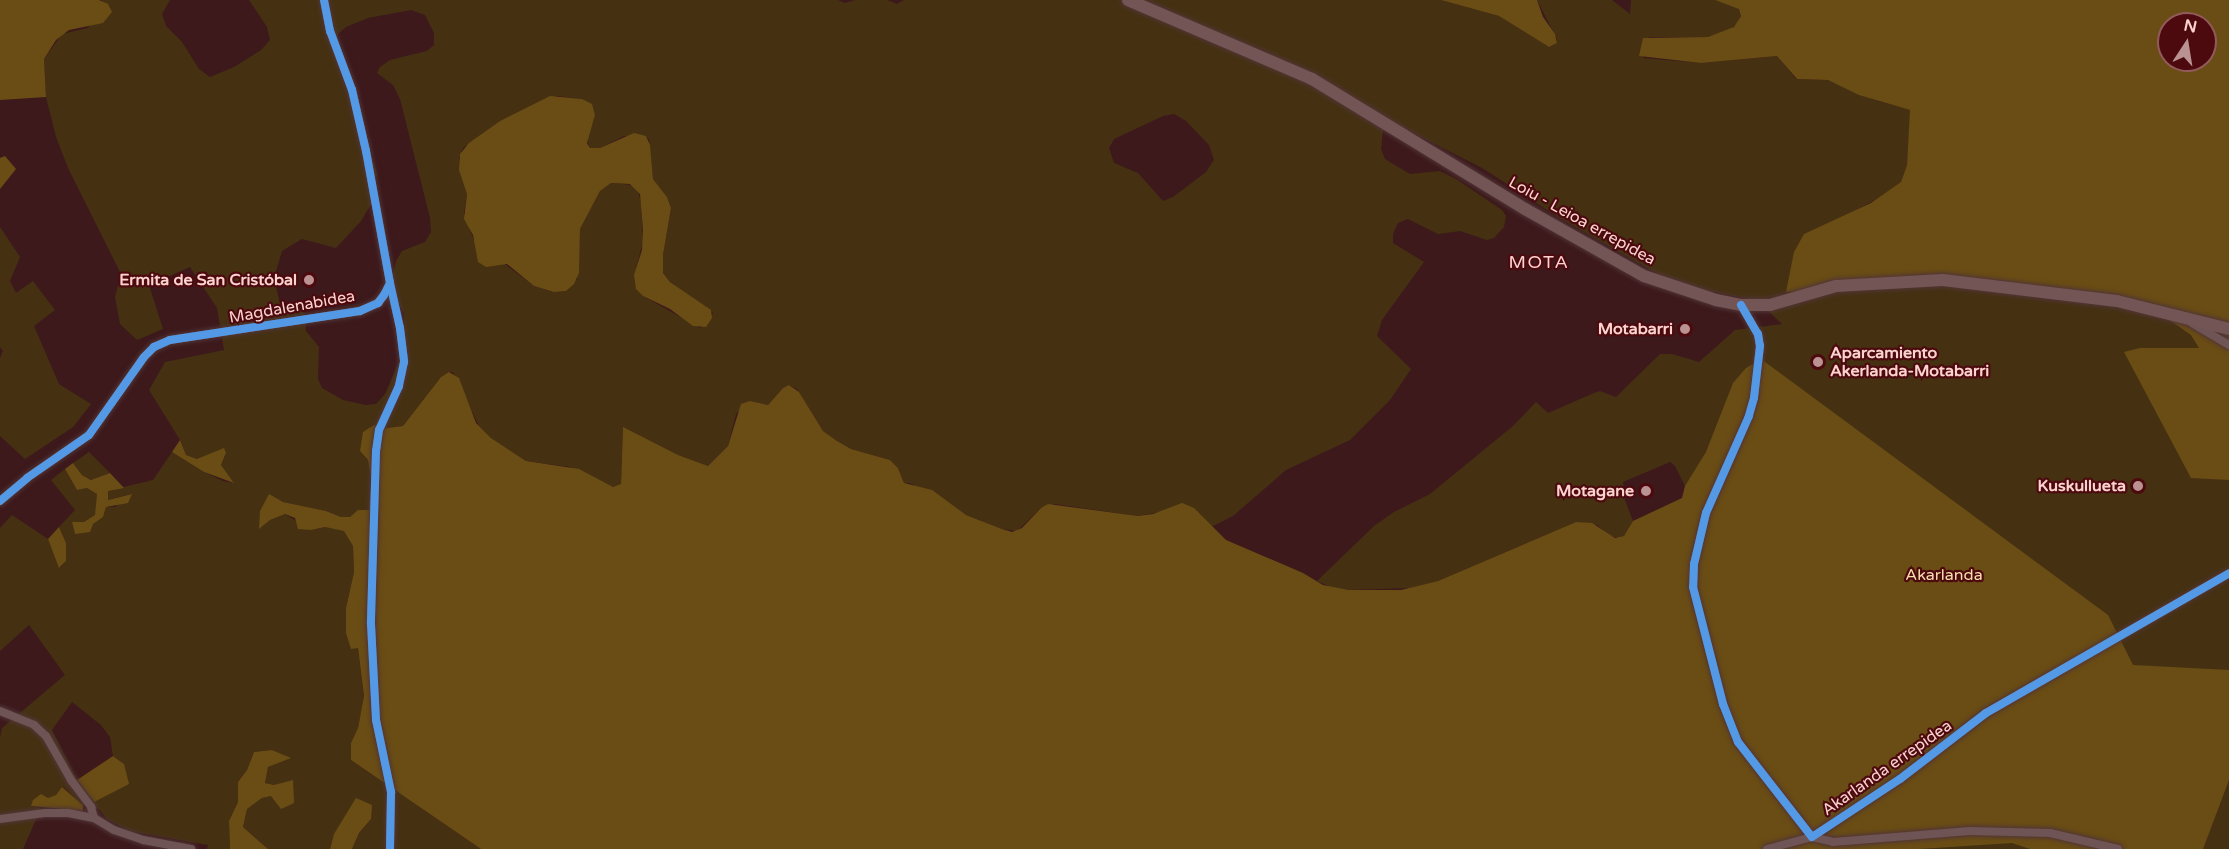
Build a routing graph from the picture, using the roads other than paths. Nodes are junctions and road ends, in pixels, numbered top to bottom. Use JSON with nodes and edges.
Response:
{"nodes":[{"id":1,"x":324,"y":0,"type":"edge"},
{"id":2,"x":1128,"y":0,"type":"edge"},
{"id":3,"x":390,"y":283,"type":"junction"},
{"id":4,"x":2132,"y":304,"type":"junction"},
{"id":5,"x":1741,"y":305,"type":"junction"},
{"id":6,"x":2183,"y":317,"type":"junction"},
{"id":7,"x":2229,"y":320,"type":"edge"},
{"id":8,"x":2229,"y":328,"type":"edge"},
{"id":9,"x":2229,"y":345,"type":"edge"},
{"id":10,"x":0,"y":501,"type":"edge"},
{"id":11,"x":2229,"y":573,"type":"edge"},
{"id":12,"x":0,"y":711,"type":"edge"},
{"id":13,"x":93,"y":818,"type":"junction"},
{"id":14,"x":0,"y":819,"type":"edge"},
{"id":15,"x":1812,"y":837,"type":"junction"},
{"id":16,"x":191,"y":849,"type":"edge"},
{"id":17,"x":390,"y":849,"type":"edge"},
{"id":18,"x":1767,"y":849,"type":"edge"},
{"id":19,"x":2118,"y":849,"type":"edge"}],
"edges":[{"from":1,"to":3,"type":"street"},
{"from":2,"to":5,"type":"main road","name":"Loiu - Leioa errepidea"},
{"from":3,"to":10,"type":"street","name":"Magdalenabidea"},
{"from":3,"to":17,"type":"street"},
{"from":4,"to":5,"type":"main road","name":"Loiu - Leioa errepidea"},
{"from":4,"to":6,"type":"main road"},
{"from":4,"to":7,"type":"main road"},
{"from":5,"to":15,"type":"street","name":"Akarlanda errepidea"},
{"from":6,"to":8,"type":"main road"},
{"from":6,"to":9,"type":"street"},
{"from":11,"to":15,"type":"street","name":"Akarlanda errepidea"},
{"from":12,"to":13,"type":"street"},
{"from":13,"to":14,"type":"street"},
{"from":13,"to":16,"type":"street"},
{"from":15,"to":18,"type":"street","name":"Akarlanda errepidea"},
{"from":15,"to":19,"type":"street"}]}
